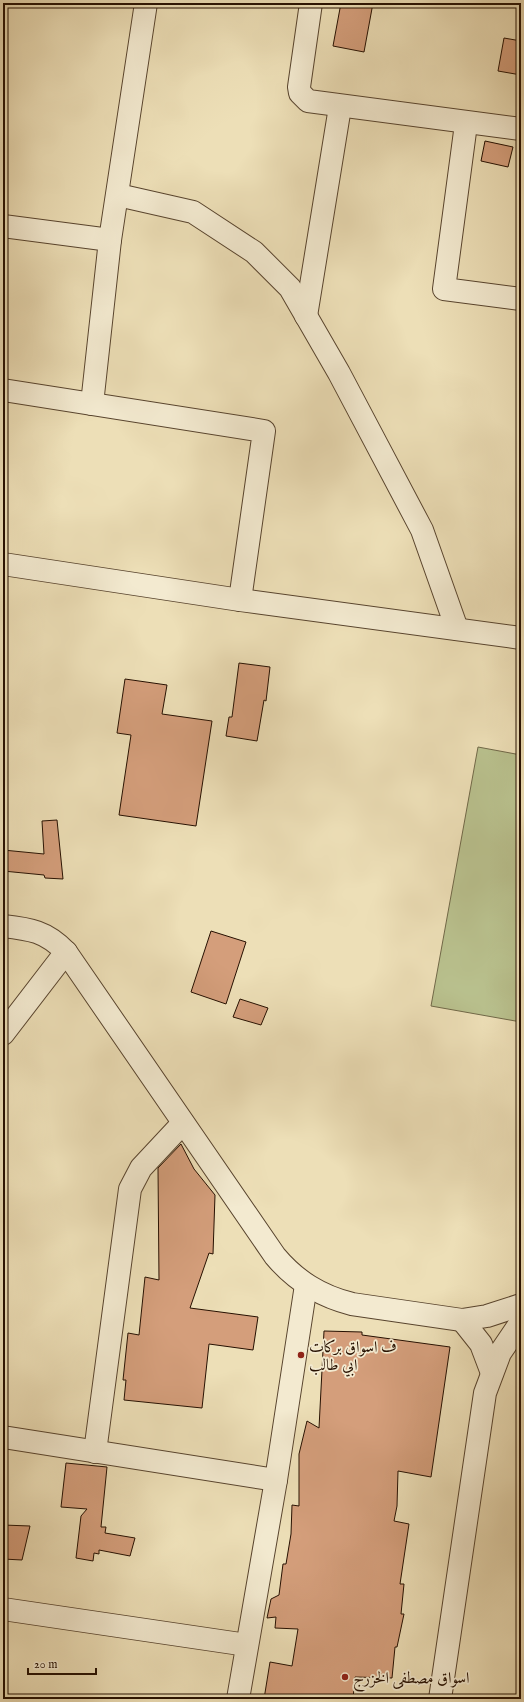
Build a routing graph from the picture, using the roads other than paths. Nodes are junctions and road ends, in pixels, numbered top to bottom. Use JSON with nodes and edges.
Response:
{"nodes":[{"id":1,"x":146,"y":3,"type":"edge"},
{"id":2,"x":311,"y":3,"type":"edge"},
{"id":3,"x":340,"y":107,"type":"junction"},
{"id":4,"x":466,"y":124,"type":"junction"},
{"id":5,"x":521,"y":129,"type":"edge"},
{"id":6,"x":118,"y":195,"type":"junction"},
{"id":7,"x":3,"y":226,"type":"edge"},
{"id":8,"x":110,"y":240,"type":"junction"},
{"id":9,"x":521,"y":299,"type":"edge"},
{"id":10,"x":306,"y":316,"type":"junction"},
{"id":11,"x":3,"y":390,"type":"edge"},
{"id":12,"x":92,"y":404,"type":"junction"},
{"id":13,"x":3,"y":564,"type":"edge"},
{"id":14,"x":240,"y":600,"type":"junction"},
{"id":15,"x":457,"y":629,"type":"junction"},
{"id":16,"x":521,"y":638,"type":"edge"},
{"id":17,"x":3,"y":926,"type":"edge"},
{"id":18,"x":66,"y":952,"type":"junction"},
{"id":19,"x":3,"y":1034,"type":"edge"},
{"id":20,"x":183,"y":1123,"type":"junction"},
{"id":21,"x":306,"y":1285,"type":"junction"},
{"id":22,"x":521,"y":1305,"type":"edge"},
{"id":23,"x":462,"y":1320,"type":"junction"},
{"id":24,"x":521,"y":1322,"type":"edge"},
{"id":25,"x":492,"y":1373,"type":"junction"},
{"id":26,"x":3,"y":1437,"type":"edge"},
{"id":27,"x":95,"y":1452,"type":"junction"},
{"id":28,"x":276,"y":1480,"type":"junction"},
{"id":29,"x":3,"y":1609,"type":"edge"},
{"id":30,"x":247,"y":1645,"type":"junction"},
{"id":31,"x":238,"y":1699,"type":"edge"},
{"id":32,"x":440,"y":1699,"type":"edge"}],
"edges":[{"from":1,"to":6,"type":"street"},
{"from":2,"to":3,"type":"street"},
{"from":3,"to":4,"type":"street"},
{"from":3,"to":10,"type":"street"},
{"from":4,"to":5,"type":"street"},
{"from":4,"to":9,"type":"street"},
{"from":6,"to":8,"type":"street"},
{"from":6,"to":10,"type":"street"},
{"from":7,"to":8,"type":"street"},
{"from":8,"to":12,"type":"street"},
{"from":10,"to":15,"type":"street"},
{"from":11,"to":12,"type":"street"},
{"from":12,"to":14,"type":"street"},
{"from":13,"to":14,"type":"street"},
{"from":14,"to":15,"type":"street"},
{"from":15,"to":16,"type":"street"},
{"from":17,"to":18,"type":"street"},
{"from":18,"to":19,"type":"street"},
{"from":18,"to":20,"type":"street"},
{"from":20,"to":21,"type":"street"},
{"from":20,"to":27,"type":"street"},
{"from":21,"to":23,"type":"street"},
{"from":21,"to":28,"type":"street"},
{"from":22,"to":23,"type":"street"},
{"from":23,"to":25,"type":"street"},
{"from":24,"to":25,"type":"street"},
{"from":25,"to":32,"type":"street"},
{"from":26,"to":27,"type":"street"},
{"from":27,"to":28,"type":"street"},
{"from":28,"to":30,"type":"street"},
{"from":29,"to":30,"type":"street"},
{"from":30,"to":31,"type":"street"}]}
